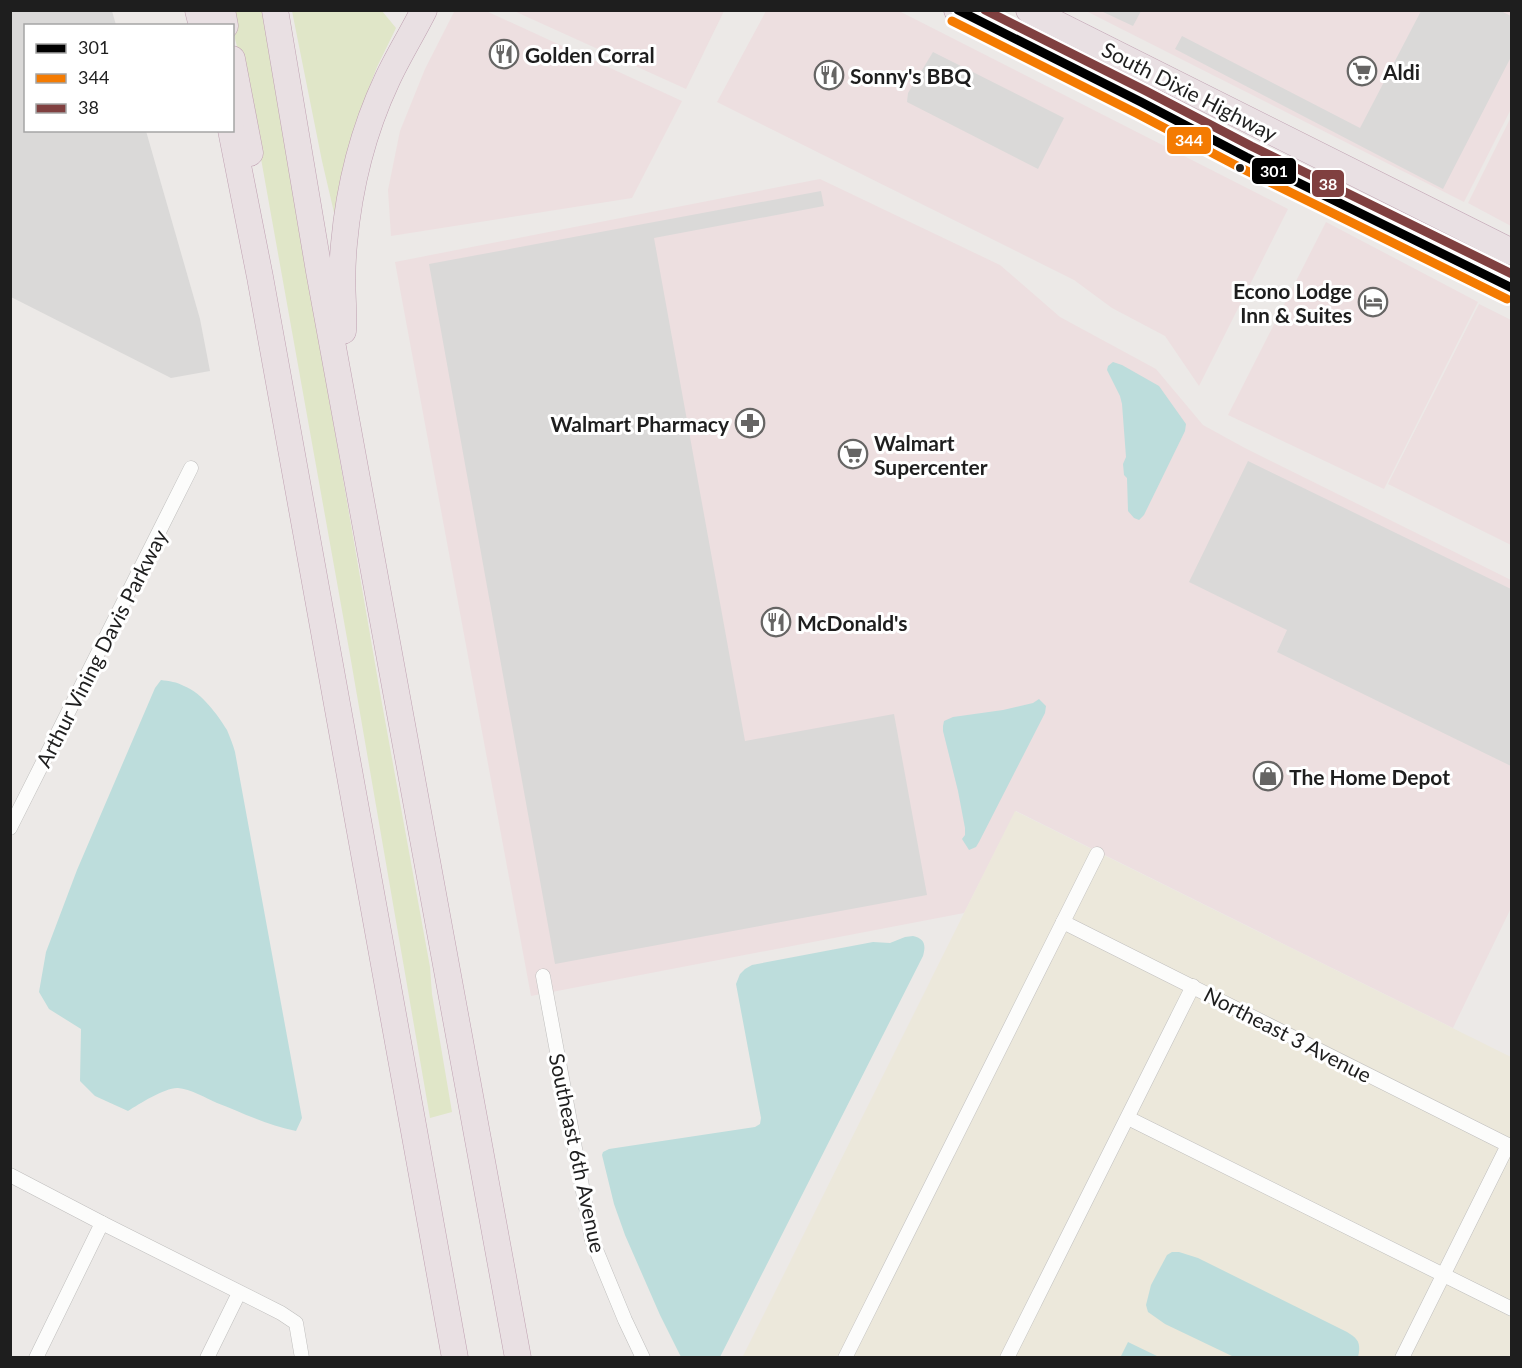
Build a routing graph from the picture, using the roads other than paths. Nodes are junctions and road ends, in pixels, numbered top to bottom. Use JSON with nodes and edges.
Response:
{"nodes":[{"id":1,"x":275,"y":10,"type":"edge"},
{"id":2,"x":424,"y":10,"type":"edge"},
{"id":3,"x":957,"y":10,"type":"edge"},
{"id":4,"x":1029,"y":10,"type":"edge"},
{"id":5,"x":234,"y":69,"type":"edge"},
{"id":6,"x":231,"y":132,"type":"edge"},
{"id":7,"x":250,"y":220,"type":"junction"},
{"id":8,"x":1512,"y":252,"type":"edge"},
{"id":9,"x":1512,"y":288,"type":"edge"},
{"id":10,"x":339,"y":373,"type":"junction"},
{"id":11,"x":191,"y":468,"type":"dead end"},
{"id":12,"x":10,"y":828,"type":"edge"},
{"id":13,"x":1097,"y":854,"type":"dead end"},
{"id":14,"x":1063,"y":922,"type":"junction"},
{"id":15,"x":543,"y":976,"type":"dead end"},
{"id":16,"x":1194,"y":986,"type":"junction"},
{"id":17,"x":1128,"y":1118,"type":"junction"},
{"id":18,"x":1510,"y":1146,"type":"edge"},
{"id":19,"x":10,"y":1175,"type":"edge"},
{"id":20,"x":102,"y":1223,"type":"junction"},
{"id":21,"x":1443,"y":1275,"type":"junction"},
{"id":22,"x":239,"y":1293,"type":"junction"},
{"id":23,"x":1512,"y":1309,"type":"edge"},
{"id":24,"x":1011,"y":1356,"type":"edge"},
{"id":25,"x":36,"y":1358,"type":"edge"},
{"id":26,"x":207,"y":1358,"type":"edge"},
{"id":27,"x":302,"y":1358,"type":"edge"},
{"id":28,"x":455,"y":1358,"type":"edge"},
{"id":29,"x":518,"y":1358,"type":"edge"},
{"id":30,"x":643,"y":1358,"type":"edge"},
{"id":31,"x":845,"y":1358,"type":"edge"},
{"id":32,"x":1402,"y":1358,"type":"edge"}],
"edges":[{"from":1,"to":10,"type":"highway"},
{"from":2,"to":10,"type":"highway"},
{"from":3,"to":9,"type":"highway","name":"South Dixie Highway"},
{"from":4,"to":8,"type":"highway","name":"South Dixie Highway"},
{"from":5,"to":7,"type":"highway"},
{"from":6,"to":7,"type":"highway"},
{"from":7,"to":28,"type":"highway"},
{"from":10,"to":29,"type":"highway"},
{"from":11,"to":12,"type":"street","name":"Arthur Vining Davis Parkway"},
{"from":13,"to":14,"type":"street"},
{"from":14,"to":16,"type":"street","name":"Northeast 3 Avenue"},
{"from":14,"to":31,"type":"street"},
{"from":15,"to":30,"type":"street","name":"Southeast 6th Avenue"},
{"from":16,"to":17,"type":"street"},
{"from":16,"to":18,"type":"street","name":"Northeast 3 Avenue"},
{"from":17,"to":21,"type":"street"},
{"from":17,"to":24,"type":"street"},
{"from":18,"to":21,"type":"street"},
{"from":19,"to":20,"type":"street"},
{"from":20,"to":22,"type":"street"},
{"from":20,"to":25,"type":"street"},
{"from":21,"to":23,"type":"street"},
{"from":21,"to":32,"type":"street"},
{"from":22,"to":26,"type":"street"},
{"from":22,"to":27,"type":"street"}]}
